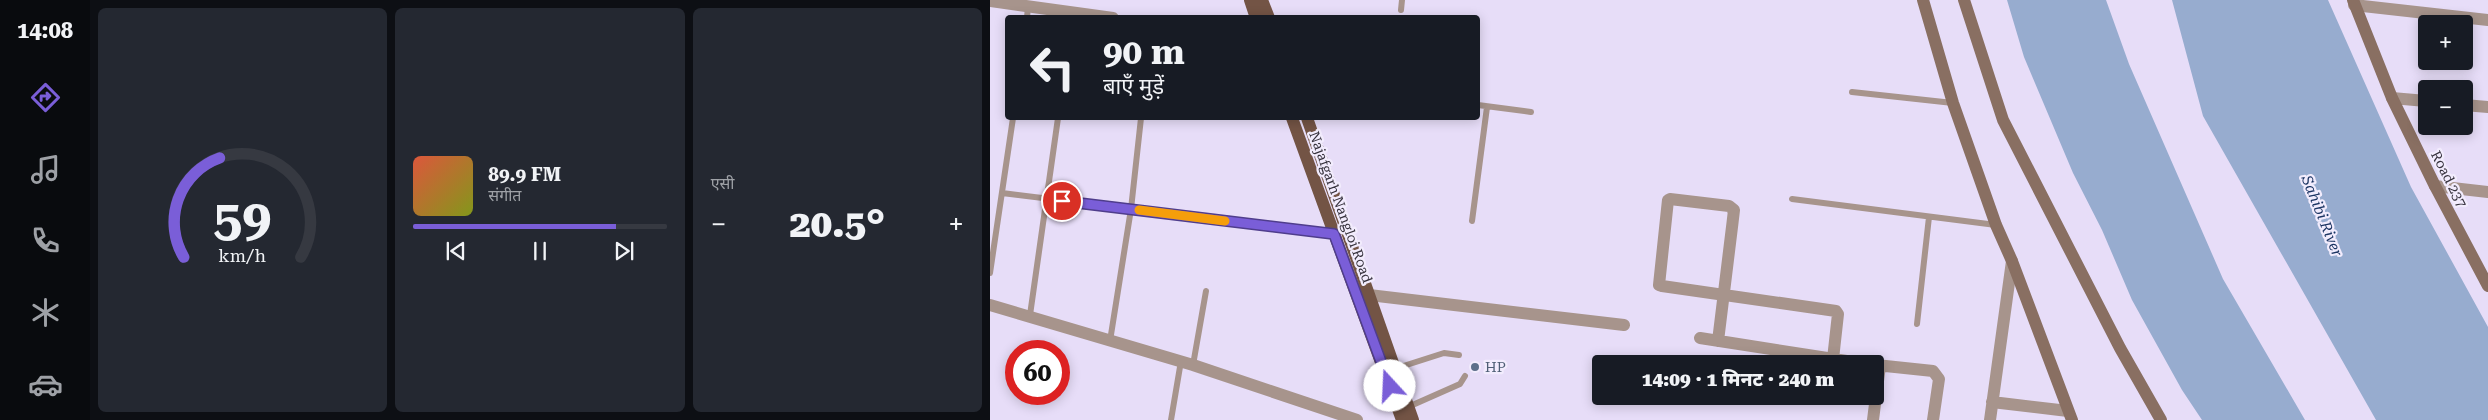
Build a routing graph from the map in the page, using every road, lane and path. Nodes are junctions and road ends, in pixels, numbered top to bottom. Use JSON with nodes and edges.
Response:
{"nodes":[{"id":1,"x":1250,"y":0,"type":"edge"},
{"id":2,"x":1262,"y":0,"type":"edge"},
{"id":3,"x":1402,"y":0,"type":"edge"},
{"id":4,"x":1923,"y":0,"type":"edge"},
{"id":5,"x":1964,"y":0,"type":"edge"},
{"id":6,"x":990,"y":1,"type":"edge"},
{"id":7,"x":2354,"y":2,"type":"edge"},
{"id":8,"x":1400,"y":10,"type":"dead end"},
{"id":9,"x":1028,"y":12,"type":"edge"},
{"id":10,"x":1062,"y":15,"type":"edge"},
{"id":11,"x":1255,"y":15,"type":"edge"},
{"id":12,"x":1268,"y":15,"type":"edge"},
{"id":13,"x":2488,"y":20,"type":"edge"},
{"id":14,"x":1852,"y":92,"type":"dead end"},
{"id":15,"x":2392,"y":98,"type":"junction"},
{"id":16,"x":2418,"y":100,"type":"edge"},
{"id":17,"x":1953,"y":103,"type":"junction"},
{"id":18,"x":1480,"y":106,"type":"edge"},
{"id":19,"x":2473,"y":106,"type":"edge"},
{"id":20,"x":1487,"y":107,"type":"junction"},
{"id":21,"x":2488,"y":107,"type":"edge"},
{"id":22,"x":1531,"y":112,"type":"dead end"},
{"id":23,"x":1012,"y":120,"type":"edge"},
{"id":24,"x":1058,"y":120,"type":"edge"},
{"id":25,"x":1141,"y":120,"type":"edge"},
{"id":26,"x":1293,"y":120,"type":"edge"},
{"id":27,"x":1308,"y":120,"type":"edge"},
{"id":28,"x":2435,"y":186,"type":"junction"},
{"id":29,"x":2488,"y":192,"type":"edge"},
{"id":30,"x":1002,"y":193,"type":"junction"},
{"id":31,"x":1045,"y":199,"type":"junction"},
{"id":32,"x":1792,"y":200,"type":"dead end"},
{"id":33,"x":1131,"y":209,"type":"junction"},
{"id":34,"x":1929,"y":217,"type":"junction"},
{"id":35,"x":1472,"y":220,"type":"dead end"},
{"id":36,"x":1996,"y":225,"type":"junction"},
{"id":37,"x":1334,"y":234,"type":"junction"},
{"id":38,"x":2012,"y":261,"type":"junction"},
{"id":39,"x":990,"y":273,"type":"edge"},
{"id":40,"x":2488,"y":286,"type":"edge"},
{"id":41,"x":1206,"y":291,"type":"dead end"},
{"id":42,"x":1724,"y":294,"type":"junction"},
{"id":43,"x":1369,"y":295,"type":"junction"},
{"id":44,"x":990,"y":305,"type":"edge"},
{"id":45,"x":1030,"y":315,"type":"junction"},
{"id":46,"x":1917,"y":324,"type":"dead end"},
{"id":47,"x":1624,"y":325,"type":"dead end"},
{"id":48,"x":1700,"y":338,"type":"dead end"},
{"id":49,"x":1110,"y":341,"type":"junction"},
{"id":50,"x":1718,"y":341,"type":"junction"},
{"id":51,"x":1459,"y":355,"type":"dead end"},
{"id":52,"x":1807,"y":355,"type":"edge"},
{"id":53,"x":1833,"y":355,"type":"edge"},
{"id":54,"x":1187,"y":363,"type":"junction"},
{"id":55,"x":1884,"y":367,"type":"edge"},
{"id":56,"x":1394,"y":369,"type":"junction"},
{"id":57,"x":1465,"y":376,"type":"dead end"},
{"id":58,"x":1992,"y":402,"type":"junction"},
{"id":59,"x":1875,"y":405,"type":"edge"},
{"id":60,"x":1408,"y":406,"type":"junction"},
{"id":61,"x":2070,"y":416,"type":"edge"},
{"id":62,"x":1171,"y":420,"type":"edge"},
{"id":63,"x":1357,"y":420,"type":"edge"},
{"id":64,"x":1402,"y":420,"type":"edge"},
{"id":65,"x":1414,"y":420,"type":"edge"},
{"id":66,"x":1873,"y":420,"type":"edge"},
{"id":67,"x":1933,"y":420,"type":"edge"},
{"id":68,"x":1990,"y":420,"type":"edge"},
{"id":69,"x":2161,"y":420,"type":"edge"}],
"edges":[{"from":1,"to":11,"type":"main road"},
{"from":2,"to":12,"type":"main road"},
{"from":3,"to":8,"type":"lane"},
{"from":4,"to":17,"type":"street"},
{"from":5,"to":69,"type":"street"},
{"from":6,"to":9,"type":"street"},
{"from":7,"to":13,"type":"street"},
{"from":7,"to":15,"type":"street","name":"Road 237"},
{"from":9,"to":10,"type":"street"},
{"from":14,"to":17,"type":"lane"},
{"from":15,"to":16,"type":"street"},
{"from":15,"to":28,"type":"street","name":"Road 237"},
{"from":17,"to":36,"type":"street"},
{"from":18,"to":20,"type":"lane"},
{"from":19,"to":21,"type":"street"},
{"from":20,"to":22,"type":"lane"},
{"from":20,"to":35,"type":"lane"},
{"from":23,"to":30,"type":"lane"},
{"from":24,"to":31,"type":"lane"},
{"from":25,"to":33,"type":"lane"},
{"from":26,"to":37,"type":"main road","name":"Najafgarh Nangloi Road"},
{"from":27,"to":43,"type":"main road"},
{"from":28,"to":29,"type":"street"},
{"from":28,"to":40,"type":"street","name":"Road 237"},
{"from":30,"to":31,"type":"lane"},
{"from":30,"to":39,"type":"lane"},
{"from":31,"to":33,"type":"lane"},
{"from":31,"to":45,"type":"lane"},
{"from":32,"to":34,"type":"lane"},
{"from":33,"to":37,"type":"lane"},
{"from":33,"to":49,"type":"lane"},
{"from":34,"to":36,"type":"lane"},
{"from":34,"to":46,"type":"lane"},
{"from":36,"to":38,"type":"street"},
{"from":37,"to":64,"type":"main road","name":"Najafgarh Nangloi Road"},
{"from":38,"to":58,"type":"street"},
{"from":38,"to":61,"type":"street"},
{"from":41,"to":54,"type":"lane"},
{"from":42,"to":42,"type":"street"},
{"from":42,"to":50,"type":"street"},
{"from":42,"to":53,"type":"street"},
{"from":43,"to":47,"type":"street"},
{"from":43,"to":56,"type":"main road"},
{"from":44,"to":45,"type":"street"},
{"from":45,"to":49,"type":"street"},
{"from":48,"to":50,"type":"street"},
{"from":49,"to":54,"type":"street"},
{"from":50,"to":52,"type":"street"},
{"from":51,"to":56,"type":"lane"},
{"from":54,"to":62,"type":"lane"},
{"from":54,"to":63,"type":"street"},
{"from":55,"to":67,"type":"street"},
{"from":56,"to":60,"type":"main road"},
{"from":57,"to":60,"type":"lane"},
{"from":58,"to":61,"type":"street"},
{"from":58,"to":68,"type":"street"},
{"from":59,"to":66,"type":"street"},
{"from":60,"to":65,"type":"main road"}]}
